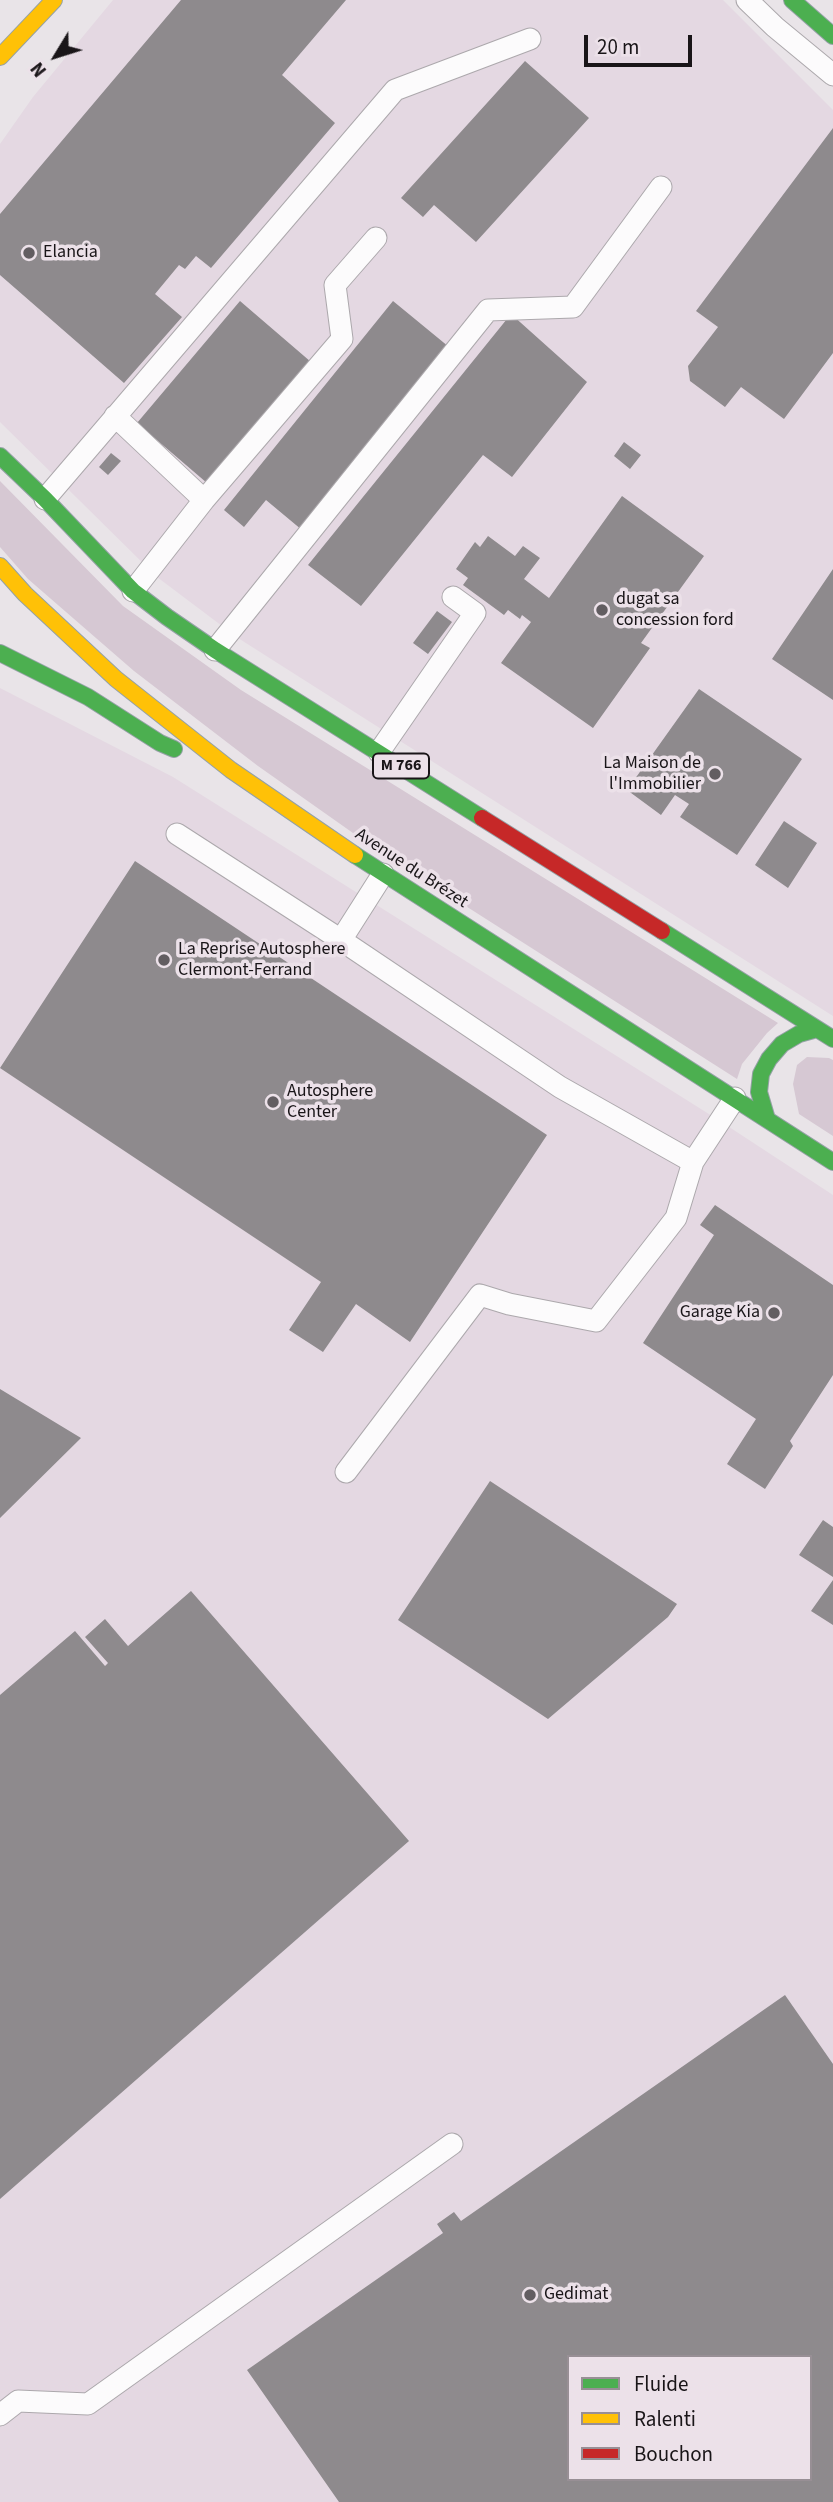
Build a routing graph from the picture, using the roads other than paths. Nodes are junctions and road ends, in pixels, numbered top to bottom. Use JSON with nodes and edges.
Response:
{"nodes":[{"id":1,"x":54,"y":0,"type":"edge"},
{"id":2,"x":747,"y":0,"type":"edge"},
{"id":3,"x":792,"y":0,"type":"edge"},
{"id":4,"x":833,"y":36,"type":"edge"},
{"id":5,"x":530,"y":39,"type":"dead end"},
{"id":6,"x":0,"y":57,"type":"edge"},
{"id":7,"x":833,"y":75,"type":"edge"},
{"id":8,"x":661,"y":187,"type":"dead end"},
{"id":9,"x":376,"y":238,"type":"dead end"},
{"id":10,"x":116,"y":416,"type":"junction"},
{"id":11,"x":0,"y":456,"type":"edge"},
{"id":12,"x":45,"y":499,"type":"junction"},
{"id":13,"x":204,"y":500,"type":"junction"},
{"id":14,"x":0,"y":566,"type":"edge"},
{"id":15,"x":133,"y":591,"type":"junction"},
{"id":16,"x":453,"y":597,"type":"dead end"},
{"id":17,"x":215,"y":650,"type":"junction"},
{"id":18,"x":0,"y":653,"type":"edge"},
{"id":19,"x":379,"y":752,"type":"junction"},
{"id":20,"x":231,"y":770,"type":"junction"},
{"id":21,"x":177,"y":834,"type":"dead end"},
{"id":22,"x":383,"y":874,"type":"junction"},
{"id":23,"x":341,"y":940,"type":"junction"},
{"id":24,"x":817,"y":1029,"type":"junction"},
{"id":25,"x":833,"y":1039,"type":"edge"},
{"id":26,"x":735,"y":1098,"type":"junction"},
{"id":27,"x":767,"y":1119,"type":"junction"},
{"id":28,"x":693,"y":1162,"type":"junction"},
{"id":29,"x":833,"y":1162,"type":"edge"},
{"id":30,"x":346,"y":1472,"type":"dead end"},
{"id":31,"x":452,"y":2144,"type":"dead end"},
{"id":32,"x":0,"y":2415,"type":"edge"}],
"edges":[{"from":1,"to":6,"type":"main road"},
{"from":2,"to":7,"type":"lane"},
{"from":3,"to":4,"type":"main road"},
{"from":5,"to":10,"type":"lane"},
{"from":8,"to":17,"type":"lane"},
{"from":9,"to":13,"type":"lane"},
{"from":10,"to":12,"type":"lane"},
{"from":10,"to":13,"type":"lane"},
{"from":11,"to":12,"type":"main road","number":"M 766"},
{"from":12,"to":15,"type":"main road","number":"M 766"},
{"from":13,"to":15,"type":"lane"},
{"from":14,"to":20,"type":"main road","name":"Avenue du Brézet"},
{"from":15,"to":17,"type":"main road","number":"M 766"},
{"from":16,"to":19,"type":"lane"},
{"from":17,"to":19,"type":"main road","number":"M 766"},
{"from":18,"to":20,"type":"main road"},
{"from":19,"to":24,"type":"main road","number":"M 766"},
{"from":20,"to":22,"type":"main road","name":"Avenue du Brézet"},
{"from":21,"to":23,"type":"lane"},
{"from":22,"to":23,"type":"lane"},
{"from":22,"to":26,"type":"main road","name":"Avenue du Brézet"},
{"from":23,"to":28,"type":"lane"},
{"from":24,"to":25,"type":"main road","number":"M 766"},
{"from":24,"to":27,"type":"main road"},
{"from":26,"to":27,"type":"main road","name":"Avenue du Brézet"},
{"from":26,"to":28,"type":"lane"},
{"from":27,"to":29,"type":"main road","name":"Avenue du Brézet"},
{"from":28,"to":30,"type":"lane"},
{"from":31,"to":32,"type":"lane"}]}
